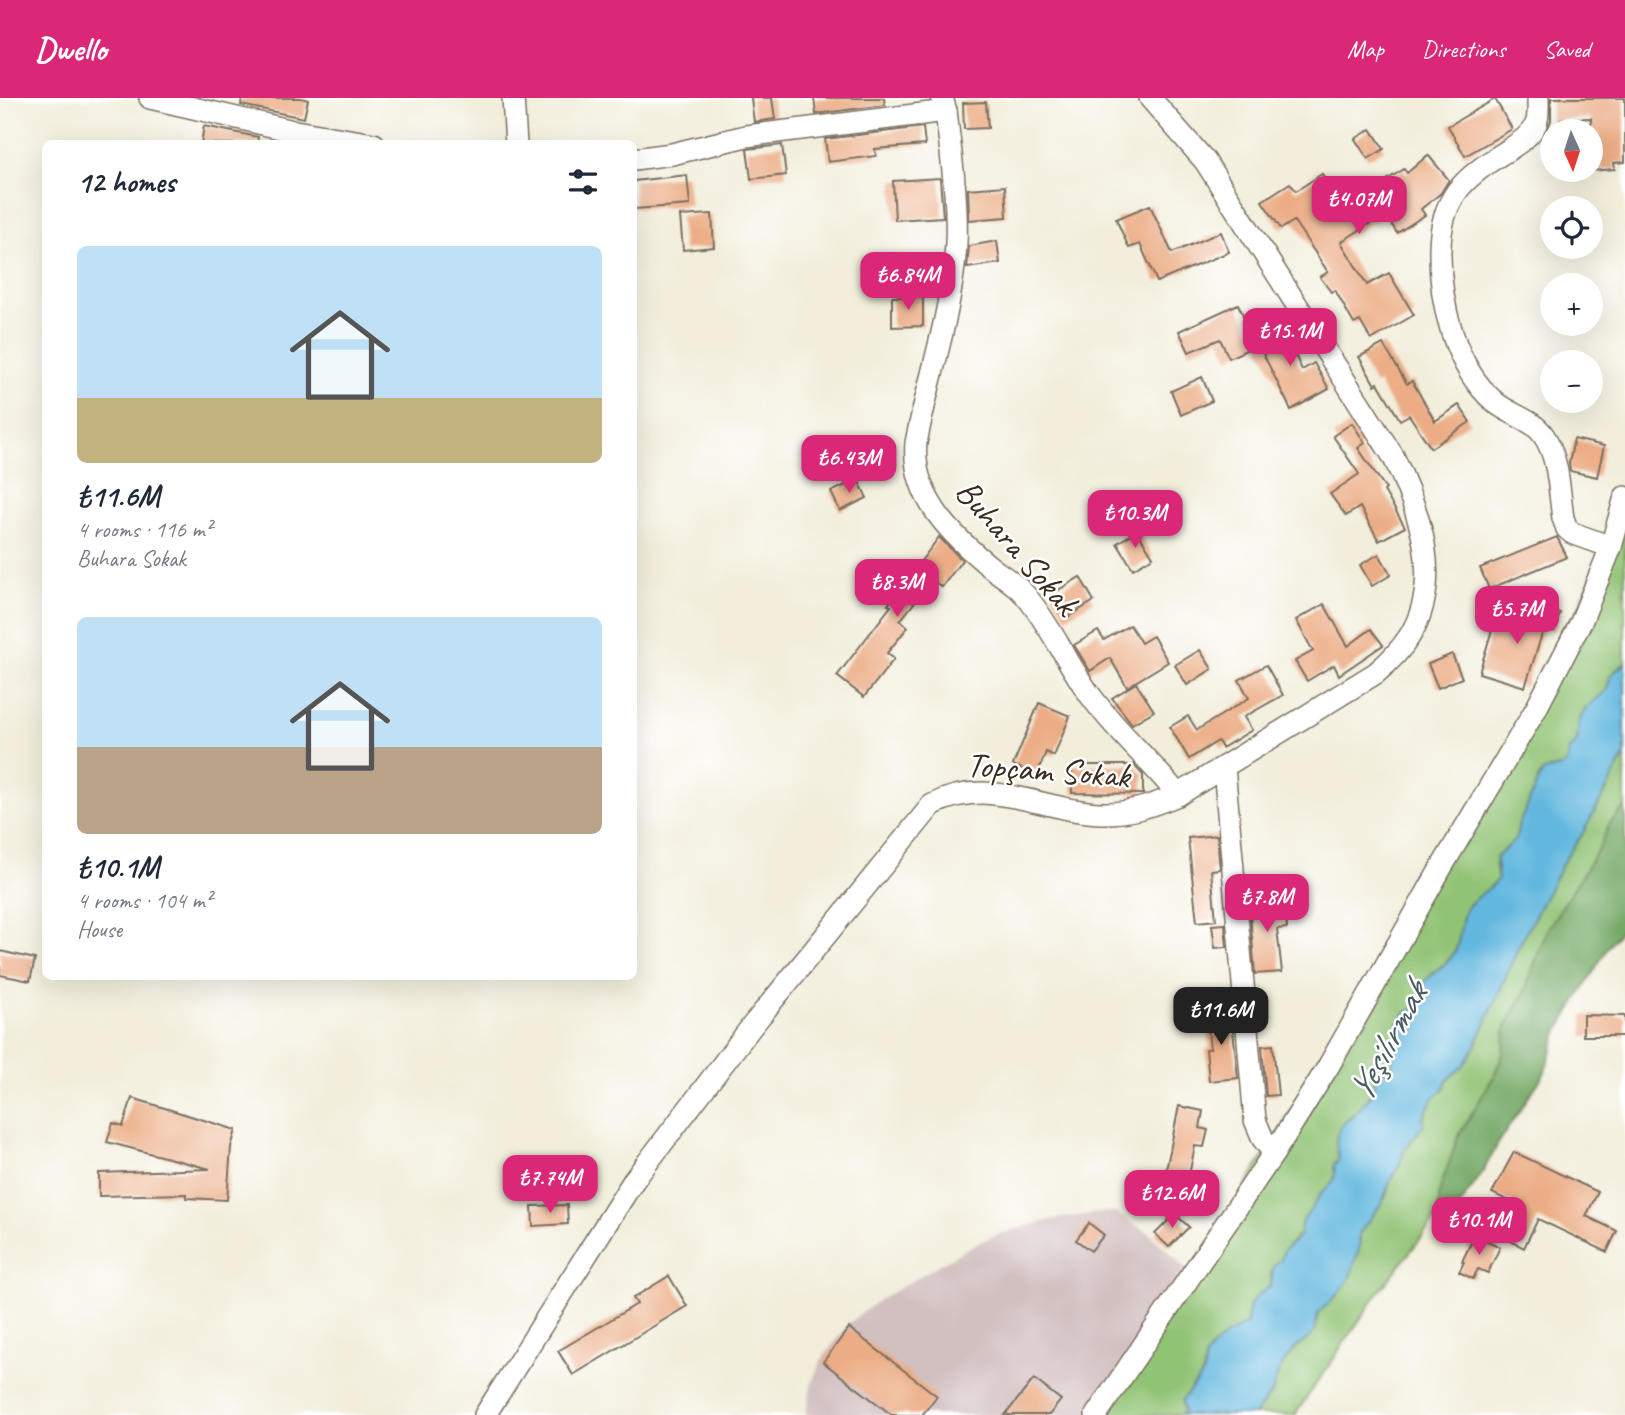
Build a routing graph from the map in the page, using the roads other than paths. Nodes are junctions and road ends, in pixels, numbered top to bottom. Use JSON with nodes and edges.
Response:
{"nodes":[{"id":1,"x":150,"y":98,"type":"edge"},
{"id":2,"x":513,"y":98,"type":"edge"},
{"id":3,"x":1150,"y":98,"type":"edge"},
{"id":4,"x":1538,"y":98,"type":"edge"},
{"id":5,"x":944,"y":104,"type":"edge"},
{"id":6,"x":350,"y":140,"type":"edge"},
{"id":7,"x":516,"y":140,"type":"edge"},
{"id":8,"x":637,"y":159,"type":"edge"},
{"id":9,"x":1625,"y":496,"type":"edge"},
{"id":10,"x":1611,"y":547,"type":"junction"},
{"id":11,"x":1224,"y":767,"type":"junction"},
{"id":12,"x":1178,"y":795,"type":"junction"},
{"id":13,"x":1273,"y":1153,"type":"junction"},
{"id":14,"x":485,"y":1415,"type":"edge"},
{"id":15,"x":1096,"y":1415,"type":"edge"}],
"edges":[{"from":1,"to":6,"type":"street"},
{"from":2,"to":7,"type":"street"},
{"from":3,"to":11,"type":"street","name":"Topçam Sokak"},
{"from":4,"to":10,"type":"street"},
{"from":5,"to":8,"type":"street"},
{"from":5,"to":12,"type":"street","name":"Buhara Sokak"},
{"from":9,"to":10,"type":"street"},
{"from":10,"to":13,"type":"street"},
{"from":11,"to":12,"type":"street","name":"Topçam Sokak"},
{"from":11,"to":13,"type":"street"},
{"from":12,"to":14,"type":"street","name":"Topçam Sokak"},
{"from":13,"to":15,"type":"street"}]}
